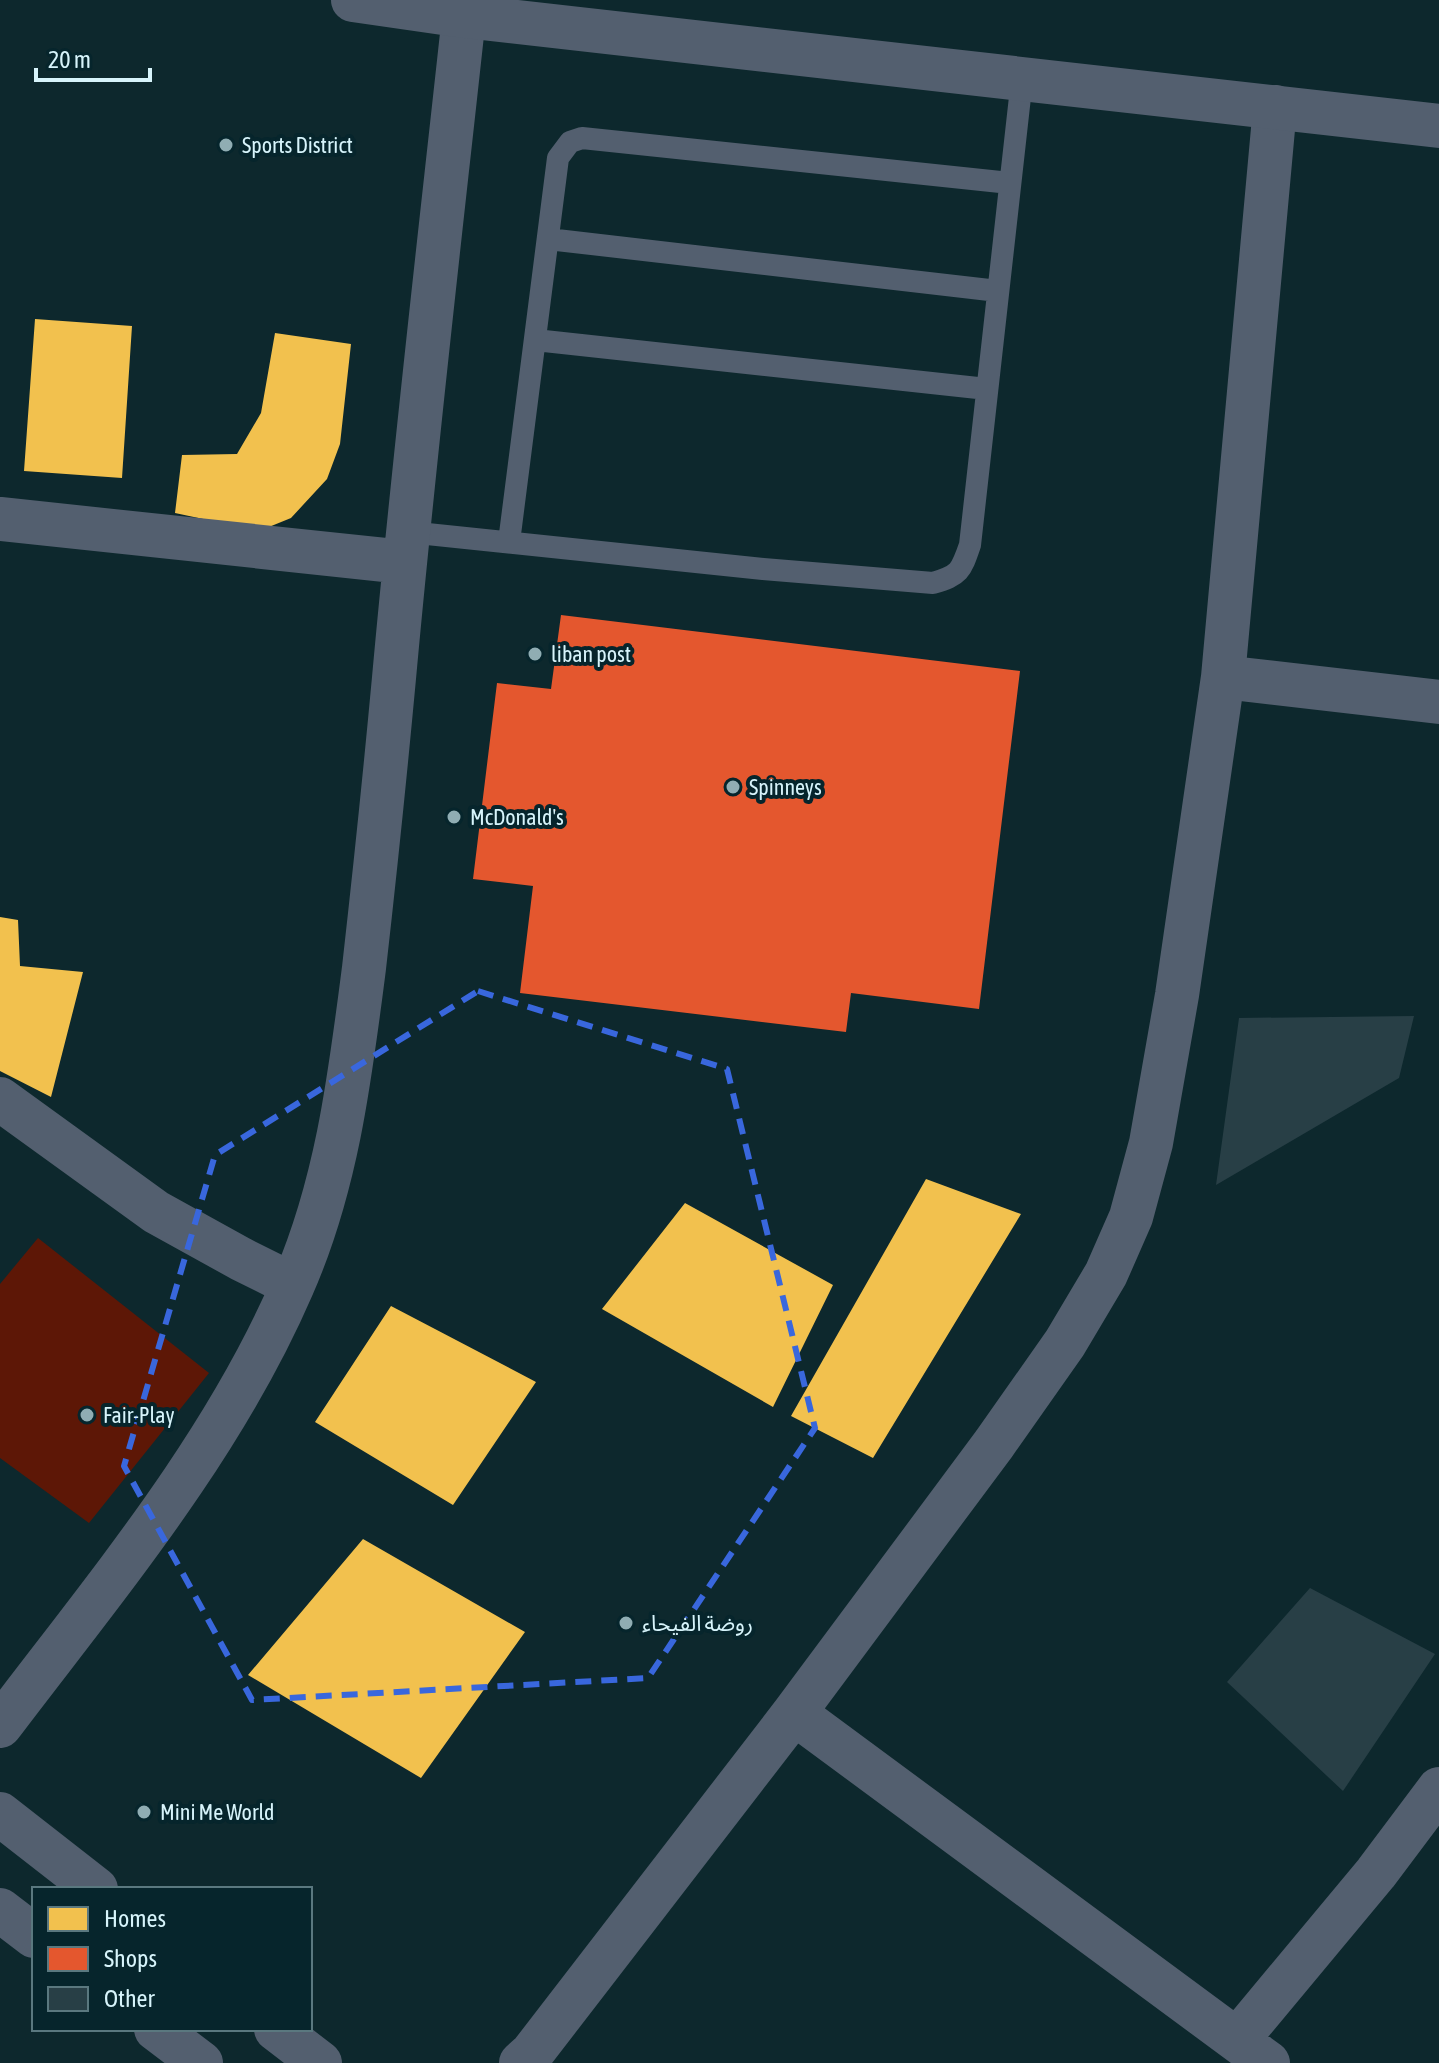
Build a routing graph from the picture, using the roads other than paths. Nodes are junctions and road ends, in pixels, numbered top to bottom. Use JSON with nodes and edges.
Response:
{"nodes":[{"id":1,"x":353,"y":0,"type":"edge"},
{"id":2,"x":464,"y":16,"type":"junction"},
{"id":3,"x":1022,"y":79,"type":"junction"},
{"id":4,"x":1275,"y":107,"type":"junction"},
{"id":5,"x":1439,"y":126,"type":"edge"},
{"id":6,"x":1010,"y":183,"type":"junction"},
{"id":7,"x":548,"y":239,"type":"junction"},
{"id":8,"x":998,"y":291,"type":"junction"},
{"id":9,"x":535,"y":340,"type":"junction"},
{"id":10,"x":987,"y":389,"type":"junction"},
{"id":11,"x":0,"y":519,"type":"edge"},
{"id":12,"x":509,"y":542,"type":"junction"},
{"id":13,"x":406,"y":547,"type":"junction"},
{"id":14,"x":1223,"y":677,"type":"junction"},
{"id":15,"x":1439,"y":702,"type":"edge"},
{"id":16,"x":0,"y":1099,"type":"edge"},
{"id":17,"x":293,"y":1285,"type":"junction"},
{"id":18,"x":794,"y":1713,"type":"junction"},
{"id":19,"x":0,"y":1726,"type":"edge"},
{"id":20,"x":1439,"y":1789,"type":"edge"},
{"id":21,"x":0,"y":1814,"type":"edge"},
{"id":22,"x":93,"y":1887,"type":"edge"},
{"id":23,"x":0,"y":1910,"type":"edge"},
{"id":24,"x":32,"y":1934,"type":"edge"},
{"id":25,"x":159,"y":2031,"type":"edge"},
{"id":26,"x":279,"y":2031,"type":"edge"},
{"id":27,"x":1253,"y":2052,"type":"edge"},
{"id":28,"x":527,"y":2060,"type":"edge"},
{"id":29,"x":201,"y":2063,"type":"edge"},
{"id":30,"x":320,"y":2063,"type":"edge"}],
"edges":[{"from":1,"to":2,"type":"street"},
{"from":2,"to":3,"type":"street"},
{"from":2,"to":13,"type":"street"},
{"from":3,"to":4,"type":"street"},
{"from":3,"to":6,"type":"lane"},
{"from":4,"to":5,"type":"street"},
{"from":4,"to":14,"type":"street"},
{"from":6,"to":7,"type":"lane"},
{"from":6,"to":8,"type":"lane"},
{"from":7,"to":8,"type":"lane"},
{"from":7,"to":9,"type":"lane"},
{"from":8,"to":10,"type":"lane"},
{"from":9,"to":10,"type":"lane"},
{"from":9,"to":12,"type":"lane"},
{"from":10,"to":12,"type":"lane"},
{"from":11,"to":13,"type":"street"},
{"from":12,"to":13,"type":"lane"},
{"from":13,"to":17,"type":"street"},
{"from":14,"to":15,"type":"street"},
{"from":14,"to":18,"type":"street"},
{"from":16,"to":17,"type":"street"},
{"from":17,"to":19,"type":"street"},
{"from":18,"to":27,"type":"street"},
{"from":18,"to":28,"type":"street"},
{"from":20,"to":27,"type":"street"},
{"from":21,"to":22,"type":"street"},
{"from":23,"to":24,"type":"street"},
{"from":25,"to":29,"type":"street"},
{"from":26,"to":30,"type":"street"}]}
